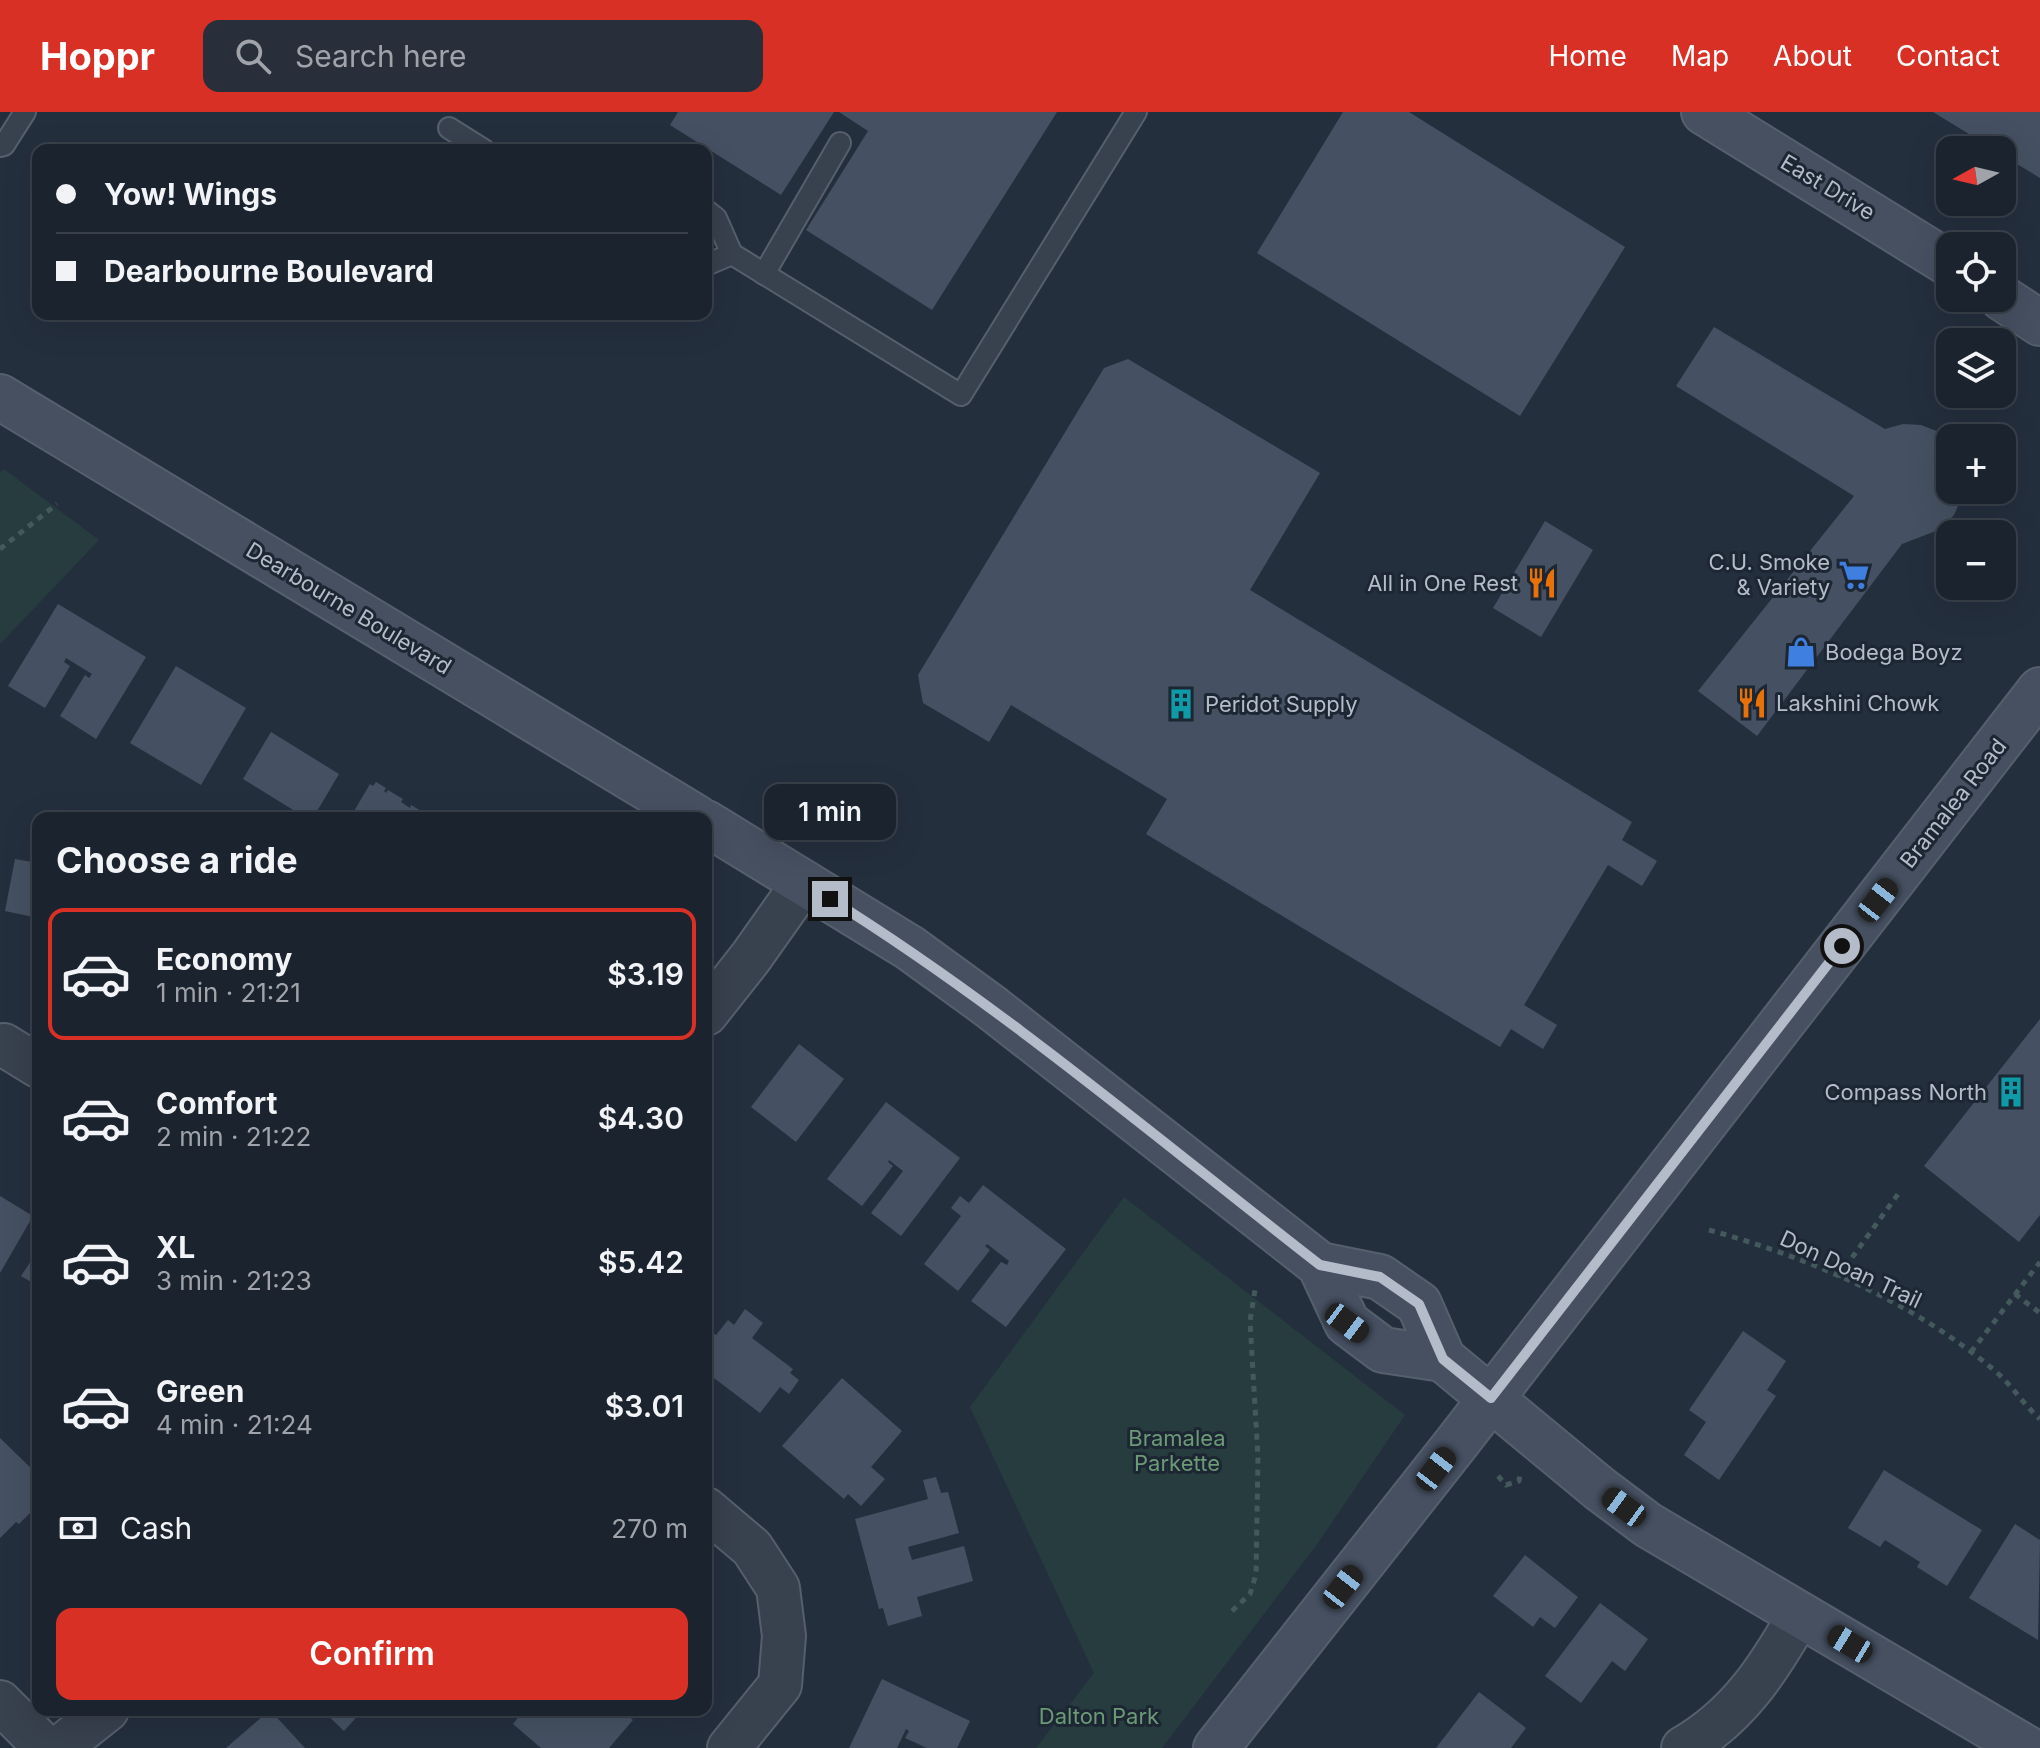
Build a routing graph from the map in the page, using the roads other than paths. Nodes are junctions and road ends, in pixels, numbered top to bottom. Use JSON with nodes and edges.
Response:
{"nodes":[{"id":1,"x":25,"y":112,"type":"edge"},
{"id":2,"x":1136,"y":112,"type":"edge"},
{"id":3,"x":1704,"y":112,"type":"edge"},
{"id":4,"x":449,"y":128,"type":"dead end"},
{"id":5,"x":840,"y":143,"type":"dead end"},
{"id":6,"x":474,"y":144,"type":"edge"},
{"id":7,"x":0,"y":146,"type":"edge"},
{"id":8,"x":712,"y":215,"type":"edge"},
{"id":9,"x":732,"y":254,"type":"junction"},
{"id":10,"x":1936,"y":255,"type":"edge"},
{"id":11,"x":712,"y":262,"type":"edge"},
{"id":12,"x":764,"y":274,"type":"junction"},
{"id":13,"x":2016,"y":307,"type":"edge"},
{"id":14,"x":2040,"y":323,"type":"edge"},
{"id":15,"x":0,"y":397,"type":"edge"},
{"id":16,"x":2040,"y":690,"type":"edge"},
{"id":17,"x":687,"y":812,"type":"edge"},
{"id":18,"x":712,"y":827,"type":"edge"},
{"id":19,"x":804,"y":882,"type":"junction"},
{"id":20,"x":712,"y":1006,"type":"edge"},
{"id":21,"x":1320,"y":1265,"type":"junction"},
{"id":22,"x":1443,"y":1359,"type":"junction"},
{"id":23,"x":1491,"y":1398,"type":"junction"},
{"id":24,"x":712,"y":1514,"type":"edge"},
{"id":25,"x":1800,"y":1614,"type":"junction"},
{"id":26,"x":0,"y":1702,"type":"edge"},
{"id":27,"x":99,"y":1716,"type":"edge"},
{"id":28,"x":46,"y":1748,"type":"edge"},
{"id":29,"x":59,"y":1748,"type":"edge"},
{"id":30,"x":729,"y":1748,"type":"edge"},
{"id":31,"x":1216,"y":1748,"type":"edge"},
{"id":32,"x":1683,"y":1748,"type":"edge"},
{"id":33,"x":2026,"y":1748,"type":"edge"}],
"edges":[{"from":1,"to":7,"type":"lane"},
{"from":2,"to":12,"type":"lane"},
{"from":3,"to":10,"type":"street","name":"East Drive"},
{"from":4,"to":6,"type":"lane"},
{"from":5,"to":12,"type":"lane"},
{"from":8,"to":9,"type":"lane"},
{"from":9,"to":11,"type":"lane"},
{"from":9,"to":12,"type":"lane"},
{"from":13,"to":14,"type":"street"},
{"from":15,"to":17,"type":"street","name":"Dearbourne Boulevard"},
{"from":16,"to":23,"type":"street","name":"Bramalea Road"},
{"from":18,"to":19,"type":"street"},
{"from":19,"to":20,"type":"street"},
{"from":19,"to":21,"type":"street"},
{"from":21,"to":22,"type":"street"},
{"from":21,"to":22,"type":"street"},
{"from":22,"to":23,"type":"street"},
{"from":23,"to":25,"type":"street"},
{"from":23,"to":31,"type":"street","name":"Bramalea Road"},
{"from":24,"to":30,"type":"street"},
{"from":25,"to":32,"type":"street"},
{"from":25,"to":33,"type":"street"},
{"from":26,"to":28,"type":"street"},
{"from":27,"to":29,"type":"street"}]}
